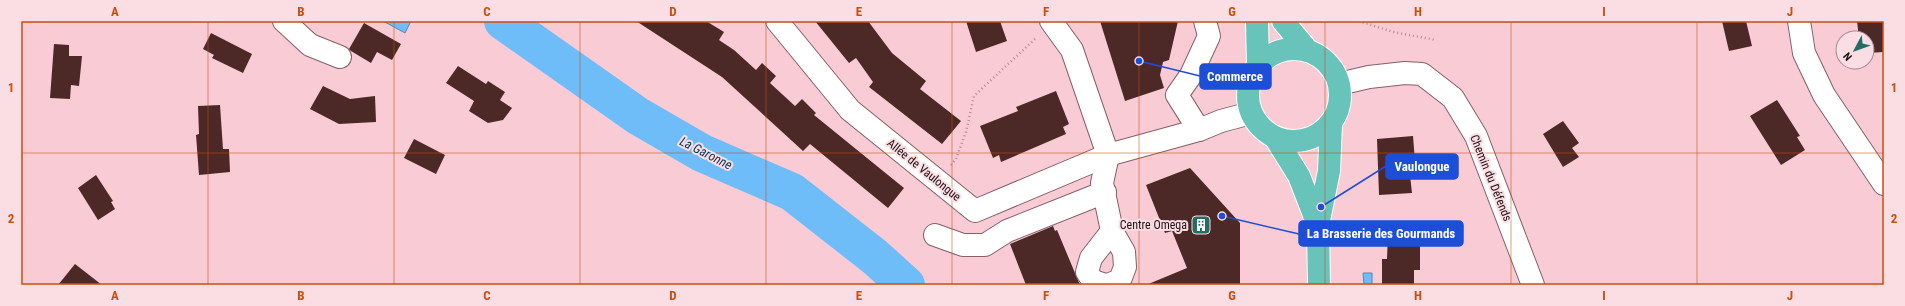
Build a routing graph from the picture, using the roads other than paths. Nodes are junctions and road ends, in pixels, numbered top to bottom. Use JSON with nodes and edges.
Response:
{"nodes":[{"id":1,"x":284,"y":21,"type":"edge"},
{"id":2,"x":777,"y":21,"type":"edge"},
{"id":3,"x":1206,"y":21,"type":"edge"},
{"id":4,"x":1257,"y":21,"type":"edge"},
{"id":5,"x":1283,"y":21,"type":"edge"},
{"id":6,"x":1799,"y":21,"type":"edge"},
{"id":7,"x":1055,"y":24,"type":"edge"},
{"id":8,"x":1308,"y":51,"type":"junction"},
{"id":9,"x":340,"y":56,"type":"dead end"},
{"id":10,"x":1258,"y":65,"type":"junction"},
{"id":11,"x":1339,"y":84,"type":"junction"},
{"id":12,"x":1251,"y":113,"type":"junction"},
{"id":13,"x":1331,"y":124,"type":"junction"},
{"id":14,"x":1199,"y":130,"type":"junction"},
{"id":15,"x":1276,"y":138,"type":"junction"},
{"id":16,"x":1108,"y":155,"type":"junction"},
{"id":17,"x":1884,"y":184,"type":"edge"},
{"id":18,"x":1105,"y":192,"type":"junction"},
{"id":19,"x":1318,"y":225,"type":"junction"},
{"id":20,"x":1112,"y":231,"type":"junction"},
{"id":21,"x":935,"y":235,"type":"dead end"},
{"id":22,"x":1107,"y":285,"type":"edge"},
{"id":23,"x":1319,"y":285,"type":"edge"},
{"id":24,"x":1533,"y":285,"type":"edge"}],
"edges":[{"from":1,"to":9,"type":"street"},
{"from":2,"to":16,"type":"street","name":"Allée de Vaulongue"},
{"from":3,"to":14,"type":"street"},
{"from":4,"to":10,"type":"main road"},
{"from":5,"to":8,"type":"main road"},
{"from":6,"to":17,"type":"street"},
{"from":7,"to":16,"type":"street"},
{"from":8,"to":10,"type":"main road"},
{"from":8,"to":11,"type":"main road"},
{"from":10,"to":12,"type":"main road"},
{"from":11,"to":13,"type":"main road"},
{"from":11,"to":24,"type":"street","name":"Chemin du Défends"},
{"from":12,"to":14,"type":"street","name":"Allée de Vaulongue"},
{"from":12,"to":15,"type":"main road"},
{"from":13,"to":15,"type":"main road"},
{"from":13,"to":19,"type":"main road"},
{"from":14,"to":16,"type":"street","name":"Allée de Vaulongue"},
{"from":15,"to":19,"type":"main road"},
{"from":16,"to":18,"type":"street"},
{"from":18,"to":20,"type":"street"},
{"from":18,"to":21,"type":"street"},
{"from":19,"to":23,"type":"main road"},
{"from":20,"to":22,"type":"street"},
{"from":20,"to":22,"type":"street"}]}
